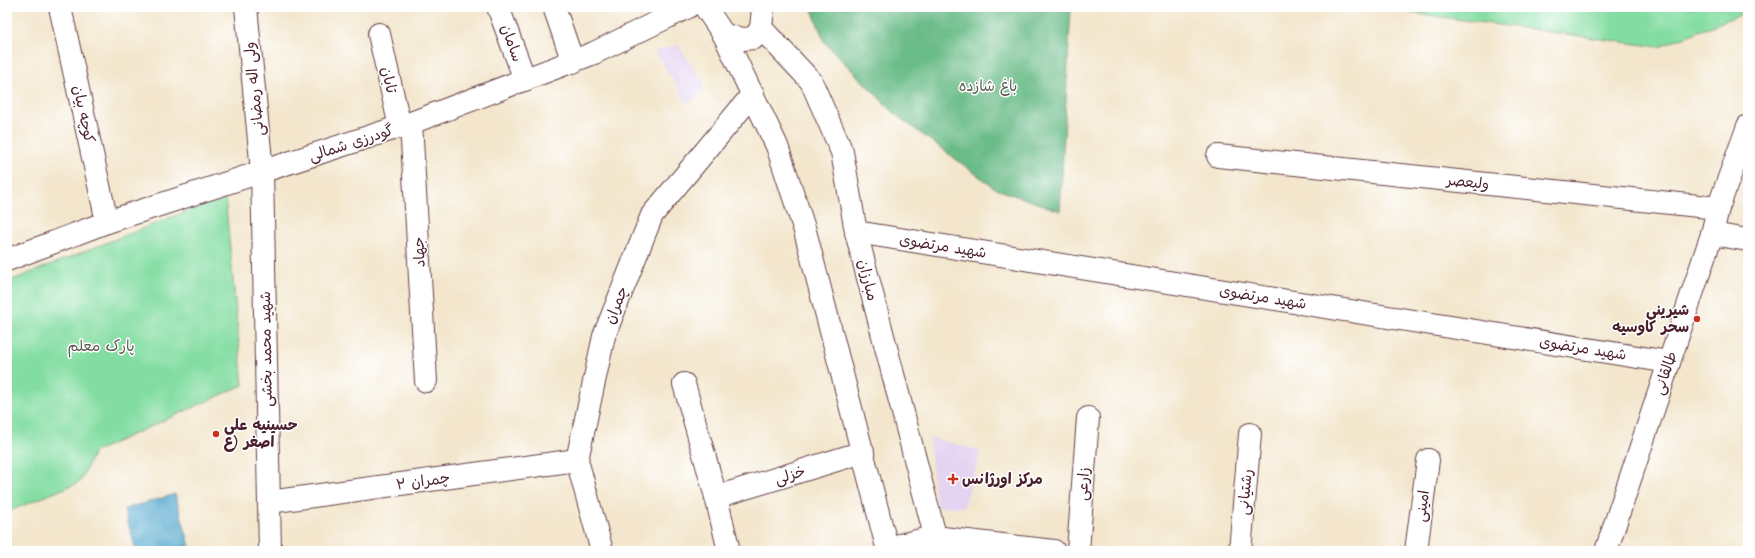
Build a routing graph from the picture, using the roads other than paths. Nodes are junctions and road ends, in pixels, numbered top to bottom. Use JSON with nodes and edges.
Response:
{"nodes":[{"id":1,"x":60,"y":7,"type":"edge"},
{"id":2,"x":246,"y":7,"type":"edge"},
{"id":3,"x":498,"y":7,"type":"edge"},
{"id":4,"x":554,"y":7,"type":"edge"},
{"id":5,"x":688,"y":7,"type":"edge"},
{"id":6,"x":705,"y":7,"type":"edge"},
{"id":7,"x":762,"y":17,"type":"edge"},
{"id":8,"x":379,"y":34,"type":"dead end"},
{"id":9,"x":724,"y":35,"type":"junction"},
{"id":10,"x":573,"y":62,"type":"junction"},
{"id":11,"x":525,"y":80,"type":"junction"},
{"id":12,"x":752,"y":94,"type":"junction"},
{"id":13,"x":406,"y":125,"type":"junction"},
{"id":14,"x":1748,"y":126,"type":"edge"},
{"id":15,"x":1218,"y":156,"type":"dead end"},
{"id":16,"x":262,"y":171,"type":"junction"},
{"id":17,"x":1718,"y":208,"type":"junction"},
{"id":18,"x":107,"y":222,"type":"junction"},
{"id":19,"x":856,"y":232,"type":"junction"},
{"id":20,"x":1712,"y":234,"type":"junction"},
{"id":21,"x":1748,"y":240,"type":"edge"},
{"id":22,"x":7,"y":260,"type":"edge"},
{"id":23,"x":1669,"y":362,"type":"junction"},
{"id":24,"x":426,"y":381,"type":"dead end"},
{"id":25,"x":684,"y":384,"type":"dead end"},
{"id":26,"x":1088,"y":418,"type":"dead end"},
{"id":27,"x":1250,"y":434,"type":"dead end"},
{"id":28,"x":863,"y":452,"type":"junction"},
{"id":29,"x":577,"y":460,"type":"junction"},
{"id":30,"x":1428,"y":460,"type":"dead end"},
{"id":31,"x":716,"y":498,"type":"junction"},
{"id":32,"x":270,"y":502,"type":"junction"},
{"id":33,"x":937,"y":544,"type":"edge"},
{"id":34,"x":888,"y":550,"type":"edge"},
{"id":35,"x":270,"y":551,"type":"edge"},
{"id":36,"x":602,"y":551,"type":"edge"},
{"id":37,"x":729,"y":551,"type":"edge"},
{"id":38,"x":1054,"y":551,"type":"edge"},
{"id":39,"x":1078,"y":551,"type":"edge"},
{"id":40,"x":1240,"y":551,"type":"edge"},
{"id":41,"x":1416,"y":551,"type":"edge"},
{"id":42,"x":1606,"y":551,"type":"edge"}],
"edges":[{"from":1,"to":18,"type":"street","name":"کوچه بیان"},
{"from":2,"to":16,"type":"street","name":"ولی اله رمضانی"},
{"from":3,"to":11,"type":"street","name":"سامان"},
{"from":4,"to":10,"type":"street"},
{"from":5,"to":10,"type":"street","name":"گودرزی شمالی"},
{"from":6,"to":9,"type":"street"},
{"from":7,"to":9,"type":"street"},
{"from":7,"to":19,"type":"street","name":"مبارزان"},
{"from":8,"to":13,"type":"street","name":"تابان"},
{"from":9,"to":12,"type":"street"},
{"from":10,"to":11,"type":"street","name":"گودرزی شمالی"},
{"from":11,"to":13,"type":"street","name":"گودرزی شمالی"},
{"from":12,"to":28,"type":"street"},
{"from":12,"to":29,"type":"street","name":"چمران"},
{"from":13,"to":16,"type":"street","name":"گودرزی شمالی"},
{"from":13,"to":24,"type":"street","name":"جهاد"},
{"from":14,"to":17,"type":"street","name":"طالقانی"},
{"from":15,"to":17,"type":"street","name":"ولیعصر"},
{"from":16,"to":18,"type":"street","name":"گودرزی شمالی"},
{"from":16,"to":32,"type":"street","name":"شهید محمد بخشی"},
{"from":17,"to":20,"type":"street","name":"طالقانی"},
{"from":18,"to":22,"type":"street","name":"گودرزی شمالی"},
{"from":19,"to":23,"type":"street","name":"شهید مرتضوی"},
{"from":19,"to":33,"type":"street","name":"مبارزان"},
{"from":20,"to":21,"type":"street"},
{"from":20,"to":23,"type":"street","name":"طالقانی"},
{"from":23,"to":42,"type":"street","name":"طالقانی"},
{"from":25,"to":31,"type":"street"},
{"from":26,"to":39,"type":"street","name":"زارعی"},
{"from":27,"to":40,"type":"street","name":"رشتیانی"},
{"from":28,"to":31,"type":"street","name":"خزلی"},
{"from":28,"to":34,"type":"street"},
{"from":29,"to":32,"type":"street","name":"چمران ۲"},
{"from":29,"to":36,"type":"street","name":"چمران"},
{"from":30,"to":41,"type":"street","name":"امینی"},
{"from":31,"to":37,"type":"street"},
{"from":32,"to":35,"type":"street","name":"شهید محمد بخشی"},
{"from":33,"to":34,"type":"street"},
{"from":33,"to":38,"type":"street"}]}
